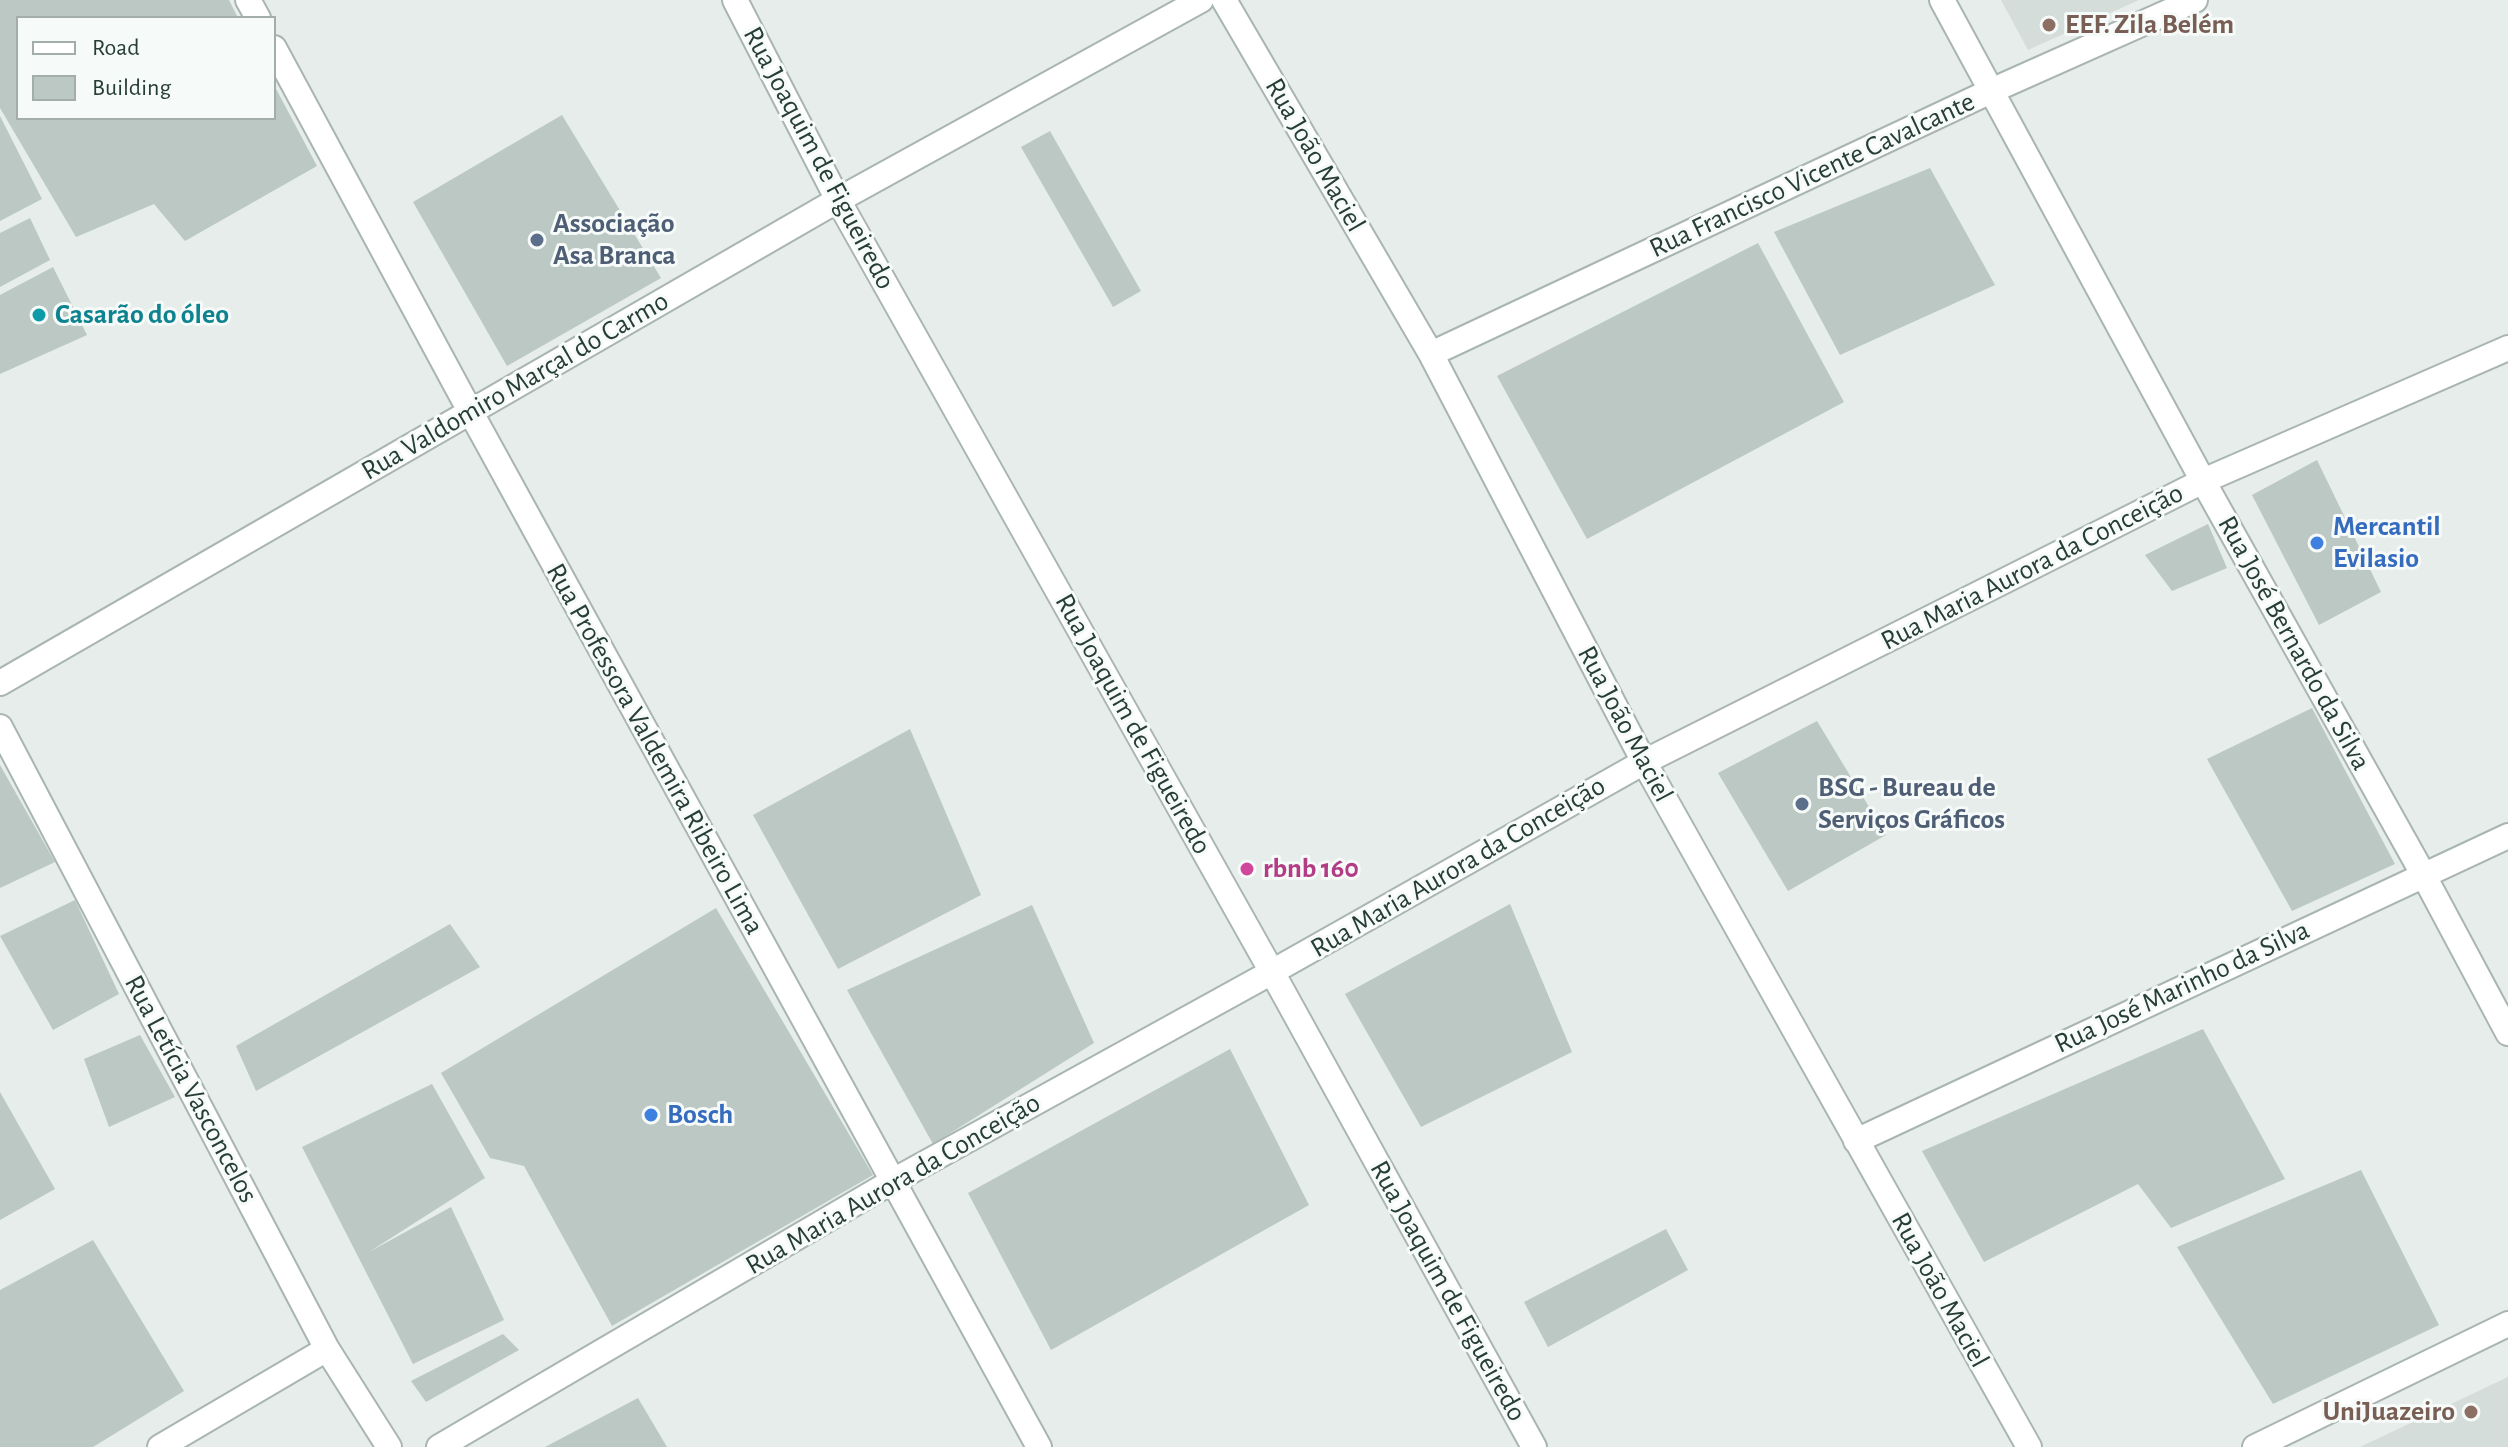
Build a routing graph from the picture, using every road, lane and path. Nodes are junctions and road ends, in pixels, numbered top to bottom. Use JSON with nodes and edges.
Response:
{"nodes":[{"id":1,"x":735,"y":0,"type":"edge"},
{"id":2,"x":1201,"y":0,"type":"edge"},
{"id":3,"x":1224,"y":0,"type":"edge"},
{"id":4,"x":1942,"y":0,"type":"edge"},
{"id":5,"x":2195,"y":0,"type":"edge"},
{"id":6,"x":276,"y":52,"type":"edge"},
{"id":7,"x":1991,"y":91,"type":"junction"},
{"id":8,"x":838,"y":200,"type":"junction"},
{"id":9,"x":2508,"y":348,"type":"edge"},
{"id":10,"x":1431,"y":354,"type":"junction"},
{"id":11,"x":470,"y":411,"type":"junction"},
{"id":12,"x":2203,"y":481,"type":"junction"},
{"id":13,"x":0,"y":683,"type":"edge"},
{"id":14,"x":0,"y":727,"type":"edge"},
{"id":15,"x":1644,"y":762,"type":"junction"},
{"id":16,"x":2508,"y":836,"type":"edge"},
{"id":17,"x":2423,"y":874,"type":"junction"},
{"id":18,"x":1272,"y":972,"type":"junction"},
{"id":19,"x":2508,"y":1033,"type":"edge"},
{"id":20,"x":1856,"y":1141,"type":"junction"},
{"id":21,"x":893,"y":1181,"type":"junction"},
{"id":22,"x":2508,"y":1324,"type":"edge"},
{"id":23,"x":327,"y":1349,"type":"junction"},
{"id":24,"x":160,"y":1447,"type":"edge"},
{"id":25,"x":389,"y":1447,"type":"edge"},
{"id":26,"x":439,"y":1447,"type":"edge"},
{"id":27,"x":1039,"y":1447,"type":"edge"},
{"id":28,"x":1534,"y":1447,"type":"edge"},
{"id":29,"x":2029,"y":1447,"type":"edge"},
{"id":30,"x":2255,"y":1447,"type":"edge"}],
"edges":[{"from":1,"to":8,"type":"street","name":"Rua Joaquim de Figueiredo"},
{"from":2,"to":8,"type":"street","name":"Rua Valdomiro Marçal do Carmo"},
{"from":3,"to":10,"type":"street","name":"Rua João Maciel"},
{"from":4,"to":7,"type":"street","name":"Rua José Bernardo da Silva"},
{"from":5,"to":7,"type":"street","name":"Rua Francisco Vicente Cavalcante"},
{"from":6,"to":11,"type":"street","name":"Rua Professora Valdemira Ribeiro Lima"},
{"from":7,"to":10,"type":"street","name":"Rua Francisco Vicente Cavalcante"},
{"from":7,"to":12,"type":"street","name":"Rua José Bernardo da Silva"},
{"from":8,"to":11,"type":"street","name":"Rua Valdomiro Marçal do Carmo"},
{"from":8,"to":18,"type":"street","name":"Rua Joaquim de Figueiredo"},
{"from":9,"to":12,"type":"street","name":"Rua Maria Aurora da Conceição"},
{"from":10,"to":15,"type":"street","name":"Rua João Maciel"},
{"from":11,"to":13,"type":"street","name":"Rua Valdomiro Marçal do Carmo"},
{"from":11,"to":21,"type":"street","name":"Rua Professora Valdemira Ribeiro Lima"},
{"from":12,"to":15,"type":"street","name":"Rua Maria Aurora da Conceição"},
{"from":12,"to":17,"type":"street","name":"Rua José Bernardo da Silva"},
{"from":14,"to":23,"type":"street","name":"Rua Letícia Vasconcelos"},
{"from":15,"to":18,"type":"street","name":"Rua Maria Aurora da Conceição"},
{"from":15,"to":20,"type":"street","name":"Rua João Maciel"},
{"from":16,"to":17,"type":"street","name":"Rua José Marinho da Silva"},
{"from":17,"to":19,"type":"street","name":"Rua José Bernardo da Silva"},
{"from":17,"to":20,"type":"street","name":"Rua José Marinho da Silva"},
{"from":18,"to":21,"type":"street","name":"Rua Maria Aurora da Conceição"},
{"from":18,"to":28,"type":"street","name":"Rua Joaquim de Figueiredo"},
{"from":20,"to":29,"type":"street","name":"Rua João Maciel"},
{"from":21,"to":26,"type":"street","name":"Rua Maria Aurora da Conceição"},
{"from":21,"to":27,"type":"street","name":"Rua Professora Valdemira Ribeiro Lima"},
{"from":22,"to":30,"type":"street"},
{"from":23,"to":24,"type":"street"},
{"from":23,"to":25,"type":"street","name":"Rua Letícia Vasconcelos"}]}
